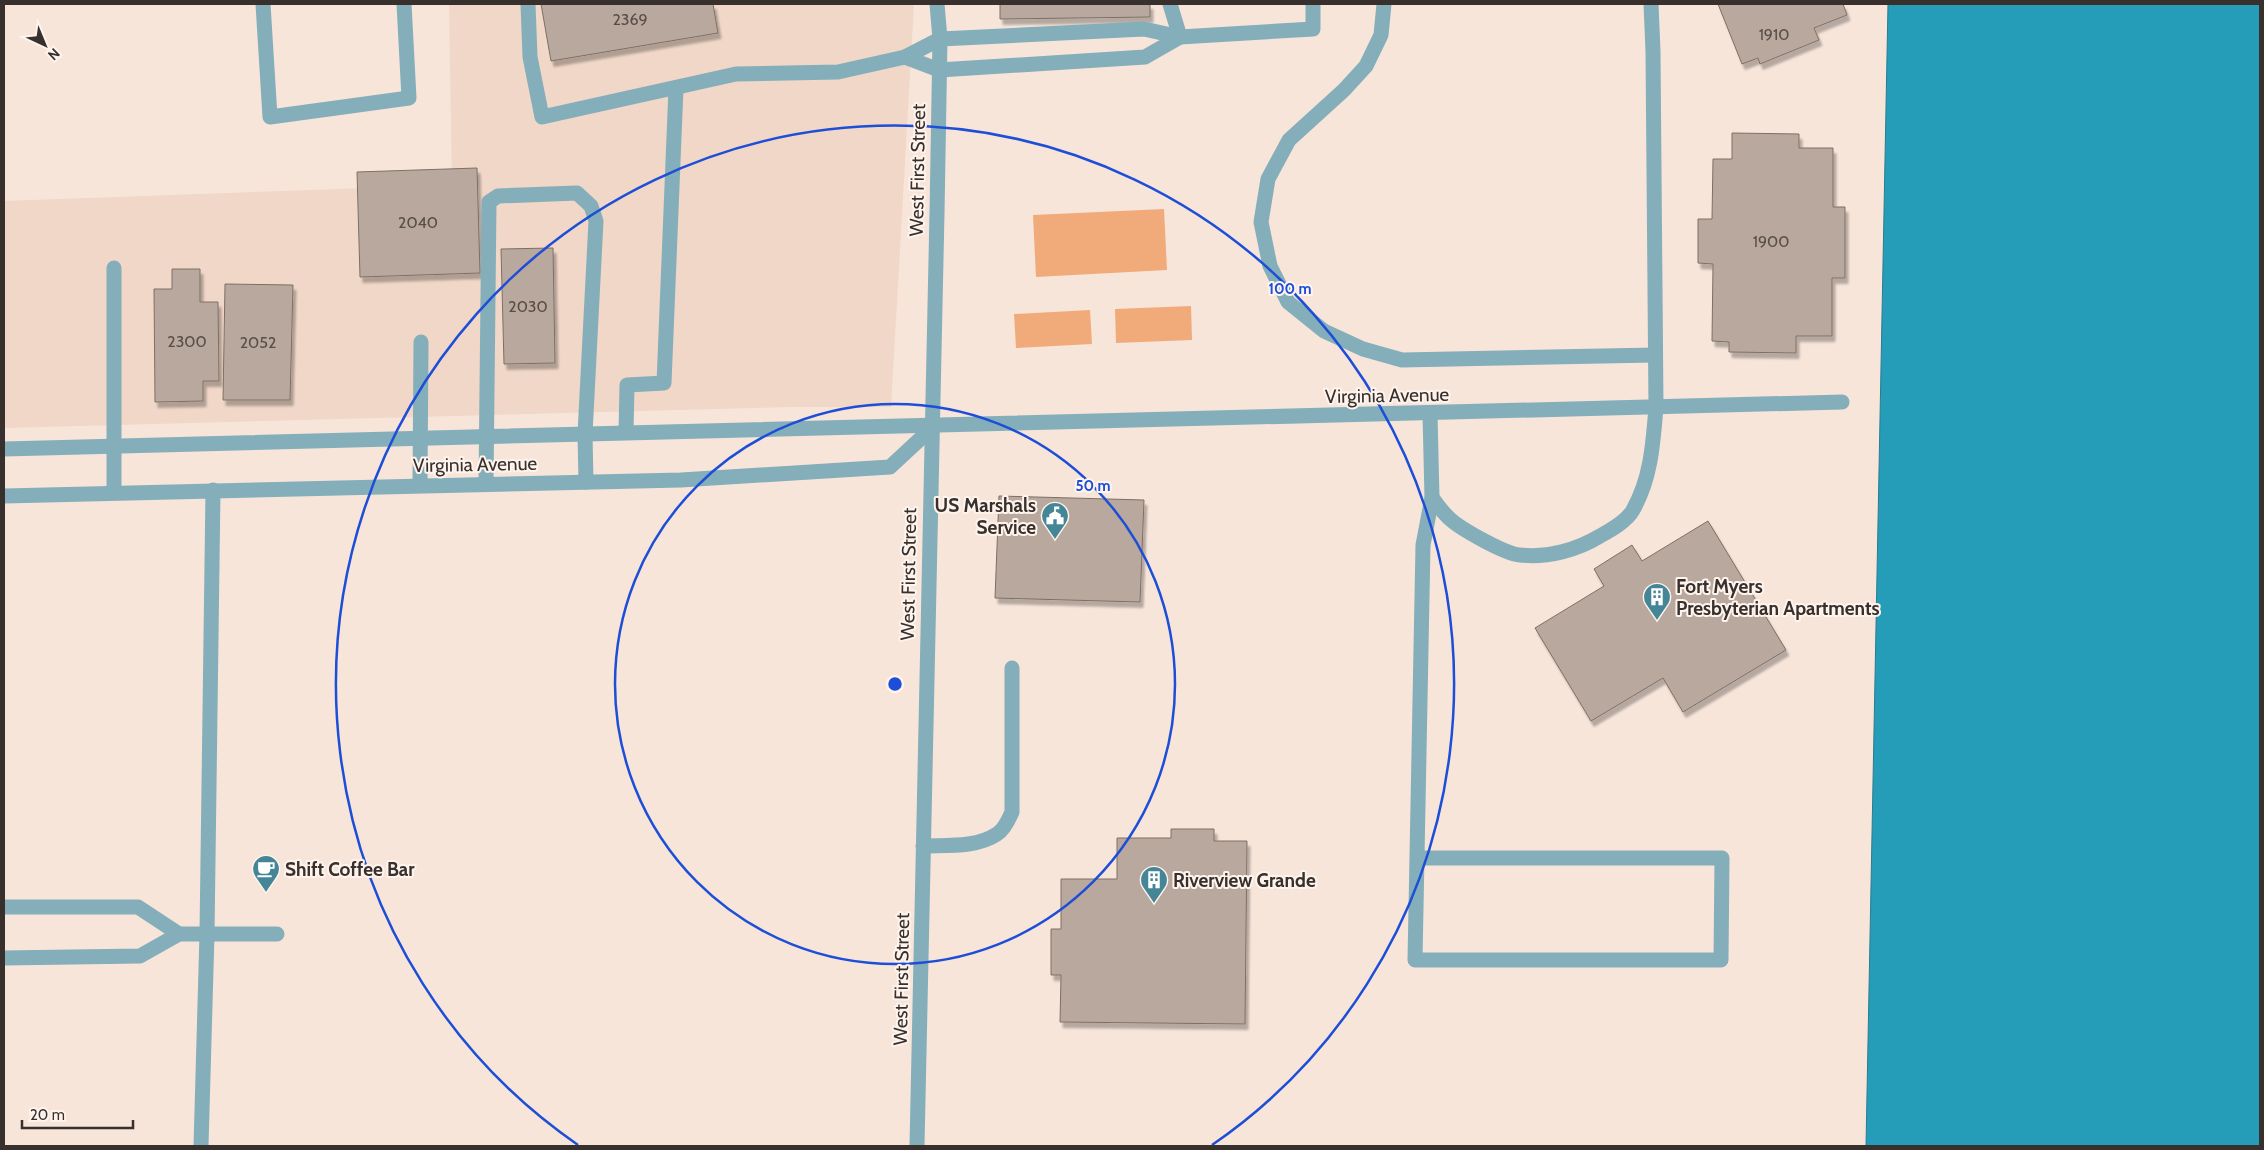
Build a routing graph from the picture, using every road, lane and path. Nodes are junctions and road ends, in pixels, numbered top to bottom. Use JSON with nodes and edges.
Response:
{"nodes":[{"id":1,"x":263,"y":4,"type":"edge"},
{"id":2,"x":404,"y":4,"type":"edge"},
{"id":3,"x":528,"y":4,"type":"edge"},
{"id":4,"x":937,"y":4,"type":"edge"},
{"id":5,"x":1170,"y":4,"type":"edge"},
{"id":6,"x":1313,"y":4,"type":"edge"},
{"id":7,"x":1384,"y":4,"type":"edge"},
{"id":8,"x":1651,"y":4,"type":"edge"},
{"id":9,"x":1180,"y":37,"type":"junction"},
{"id":10,"x":940,"y":40,"type":"junction"},
{"id":11,"x":905,"y":57,"type":"junction"},
{"id":12,"x":939,"y":70,"type":"junction"},
{"id":13,"x":676,"y":88,"type":"junction"},
{"id":14,"x":114,"y":268,"type":"dead end"},
{"id":15,"x":421,"y":342,"type":"dead end"},
{"id":16,"x":1656,"y":355,"type":"junction"},
{"id":17,"x":1842,"y":402,"type":"dead end"},
{"id":18,"x":1656,"y":408,"type":"junction"},
{"id":19,"x":1430,"y":414,"type":"junction"},
{"id":20,"x":932,"y":428,"type":"junction"},
{"id":21,"x":626,"y":432,"type":"junction"},
{"id":22,"x":585,"y":434,"type":"junction"},
{"id":23,"x":488,"y":436,"type":"junction"},
{"id":24,"x":420,"y":438,"type":"junction"},
{"id":25,"x":114,"y":446,"type":"junction"},
{"id":26,"x":4,"y":449,"type":"edge"},
{"id":27,"x":586,"y":482,"type":"junction"},
{"id":28,"x":486,"y":484,"type":"junction"},
{"id":29,"x":420,"y":486,"type":"junction"},
{"id":30,"x":213,"y":490,"type":"junction"},
{"id":31,"x":114,"y":492,"type":"junction"},
{"id":32,"x":4,"y":496,"type":"edge"},
{"id":33,"x":1432,"y":498,"type":"junction"},
{"id":34,"x":1012,"y":668,"type":"dead end"},
{"id":35,"x":923,"y":846,"type":"junction"},
{"id":36,"x":1417,"y":858,"type":"junction"},
{"id":37,"x":4,"y":907,"type":"edge"},
{"id":38,"x":179,"y":934,"type":"junction"},
{"id":39,"x":207,"y":934,"type":"junction"},
{"id":40,"x":277,"y":934,"type":"dead end"},
{"id":41,"x":4,"y":958,"type":"edge"},
{"id":42,"x":201,"y":1146,"type":"edge"},
{"id":43,"x":917,"y":1146,"type":"edge"}],
"edges":[{"from":1,"to":2,"type":"street"},
{"from":3,"to":13,"type":"street"},
{"from":4,"to":10,"type":"street","name":"West First Street"},
{"from":5,"to":9,"type":"street"},
{"from":6,"to":9,"type":"street"},
{"from":7,"to":16,"type":"street"},
{"from":8,"to":16,"type":"street"},
{"from":9,"to":10,"type":"street"},
{"from":9,"to":12,"type":"street"},
{"from":10,"to":11,"type":"street"},
{"from":10,"to":12,"type":"street","name":"West First Street"},
{"from":11,"to":12,"type":"street"},
{"from":11,"to":13,"type":"street"},
{"from":12,"to":20,"type":"street","name":"West First Street"},
{"from":13,"to":21,"type":"street"},
{"from":14,"to":25,"type":"street"},
{"from":15,"to":24,"type":"street"},
{"from":16,"to":18,"type":"street"},
{"from":17,"to":18,"type":"street","name":"Virginia Avenue"},
{"from":18,"to":19,"type":"street","name":"Virginia Avenue"},
{"from":18,"to":33,"type":"street"},
{"from":19,"to":20,"type":"street","name":"Virginia Avenue"},
{"from":19,"to":33,"type":"street"},
{"from":20,"to":21,"type":"street","name":"Virginia Avenue"},
{"from":20,"to":27,"type":"street","name":"Virginia Avenue"},
{"from":20,"to":35,"type":"street","name":"West First Street"},
{"from":21,"to":22,"type":"street","name":"Virginia Avenue"},
{"from":22,"to":23,"type":"street","name":"Virginia Avenue"},
{"from":22,"to":23,"type":"street"},
{"from":22,"to":27,"type":"street"},
{"from":23,"to":24,"type":"street","name":"Virginia Avenue"},
{"from":23,"to":28,"type":"street"},
{"from":24,"to":25,"type":"street","name":"Virginia Avenue"},
{"from":24,"to":29,"type":"street"},
{"from":25,"to":26,"type":"street","name":"Virginia Avenue"},
{"from":25,"to":31,"type":"street"},
{"from":27,"to":28,"type":"street","name":"Virginia Avenue"},
{"from":28,"to":29,"type":"street","name":"Virginia Avenue"},
{"from":29,"to":30,"type":"street","name":"Virginia Avenue"},
{"from":30,"to":31,"type":"street","name":"Virginia Avenue"},
{"from":30,"to":39,"type":"street"},
{"from":31,"to":32,"type":"street","name":"Virginia Avenue"},
{"from":33,"to":36,"type":"street"},
{"from":34,"to":35,"type":"street"},
{"from":35,"to":43,"type":"street","name":"West First Street"},
{"from":36,"to":36,"type":"street"},
{"from":37,"to":38,"type":"street"},
{"from":38,"to":39,"type":"street"},
{"from":38,"to":41,"type":"street"},
{"from":39,"to":40,"type":"street"},
{"from":39,"to":42,"type":"street"}]}
